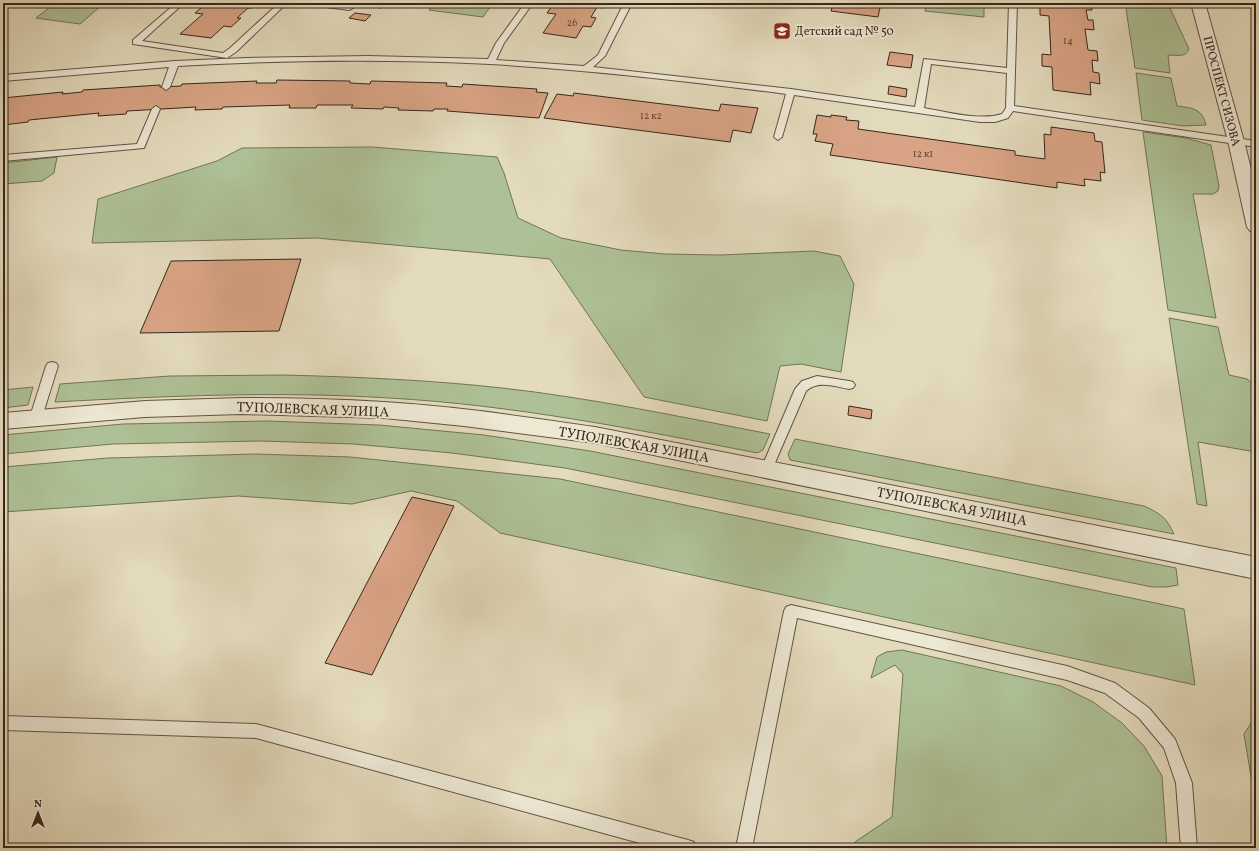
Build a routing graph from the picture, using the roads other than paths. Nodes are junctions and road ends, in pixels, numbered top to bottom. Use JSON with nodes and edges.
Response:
{"nodes":[{"id":1,"x":180,"y":3,"type":"edge"},
{"id":2,"x":283,"y":3,"type":"edge"},
{"id":3,"x":310,"y":3,"type":"edge"},
{"id":4,"x":529,"y":3,"type":"edge"},
{"id":5,"x":628,"y":3,"type":"edge"},
{"id":6,"x":1013,"y":3,"type":"edge"},
{"id":7,"x":1198,"y":3,"type":"edge"},
{"id":8,"x":349,"y":8,"type":"dead end"},
{"id":9,"x":223,"y":59,"type":"junction"},
{"id":10,"x":491,"y":62,"type":"junction"},
{"id":11,"x":175,"y":64,"type":"junction"},
{"id":12,"x":586,"y":69,"type":"junction"},
{"id":13,"x":1012,"y":71,"type":"junction"},
{"id":14,"x":3,"y":78,"type":"edge"},
{"id":15,"x":166,"y":87,"type":"dead end"},
{"id":16,"x":791,"y":92,"type":"junction"},
{"id":17,"x":1010,"y":108,"type":"junction"},
{"id":18,"x":156,"y":110,"type":"dead end"},
{"id":19,"x":919,"y":111,"type":"junction"},
{"id":20,"x":778,"y":137,"type":"dead end"},
{"id":21,"x":1236,"y":141,"type":"junction"},
{"id":22,"x":1256,"y":144,"type":"edge"},
{"id":23,"x":3,"y":158,"type":"edge"},
{"id":24,"x":1256,"y":227,"type":"edge"},
{"id":25,"x":52,"y":366,"type":"dead end"},
{"id":26,"x":849,"y":385,"type":"dead end"},
{"id":27,"x":36,"y":417,"type":"junction"},
{"id":28,"x":3,"y":421,"type":"edge"},
{"id":29,"x":767,"y":469,"type":"junction"},
{"id":30,"x":1256,"y":568,"type":"edge"},
{"id":31,"x":3,"y":723,"type":"edge"},
{"id":32,"x":688,"y":848,"type":"edge"},
{"id":33,"x":744,"y":848,"type":"edge"},
{"id":34,"x":1189,"y":848,"type":"edge"}],
"edges":[{"from":1,"to":9,"type":"lane"},
{"from":2,"to":9,"type":"lane"},
{"from":3,"to":8,"type":"lane"},
{"from":4,"to":10,"type":"lane"},
{"from":5,"to":12,"type":"lane"},
{"from":6,"to":13,"type":"lane"},
{"from":7,"to":21,"type":"street","name":"ПРОСПЕКТ СИЗОВА"},
{"from":9,"to":10,"type":"lane"},
{"from":9,"to":11,"type":"lane"},
{"from":10,"to":12,"type":"lane"},
{"from":11,"to":14,"type":"lane"},
{"from":11,"to":15,"type":"lane"},
{"from":12,"to":16,"type":"lane"},
{"from":13,"to":17,"type":"lane"},
{"from":13,"to":19,"type":"lane"},
{"from":16,"to":19,"type":"lane"},
{"from":16,"to":20,"type":"lane"},
{"from":17,"to":19,"type":"lane"},
{"from":17,"to":21,"type":"lane"},
{"from":18,"to":23,"type":"lane"},
{"from":21,"to":22,"type":"lane"},
{"from":21,"to":24,"type":"street","name":"ПРОСПЕКТ СИЗОВА"},
{"from":25,"to":27,"type":"lane"},
{"from":26,"to":29,"type":"lane"},
{"from":27,"to":28,"type":"street","name":"ТУПОЛЕВСКАЯ УЛИЦА"},
{"from":27,"to":29,"type":"street","name":"ТУПОЛЕВСКАЯ УЛИЦА"},
{"from":29,"to":30,"type":"street","name":"ТУПОЛЕВСКАЯ УЛИЦА"},
{"from":31,"to":32,"type":"lane"},
{"from":33,"to":34,"type":"lane"}]}
